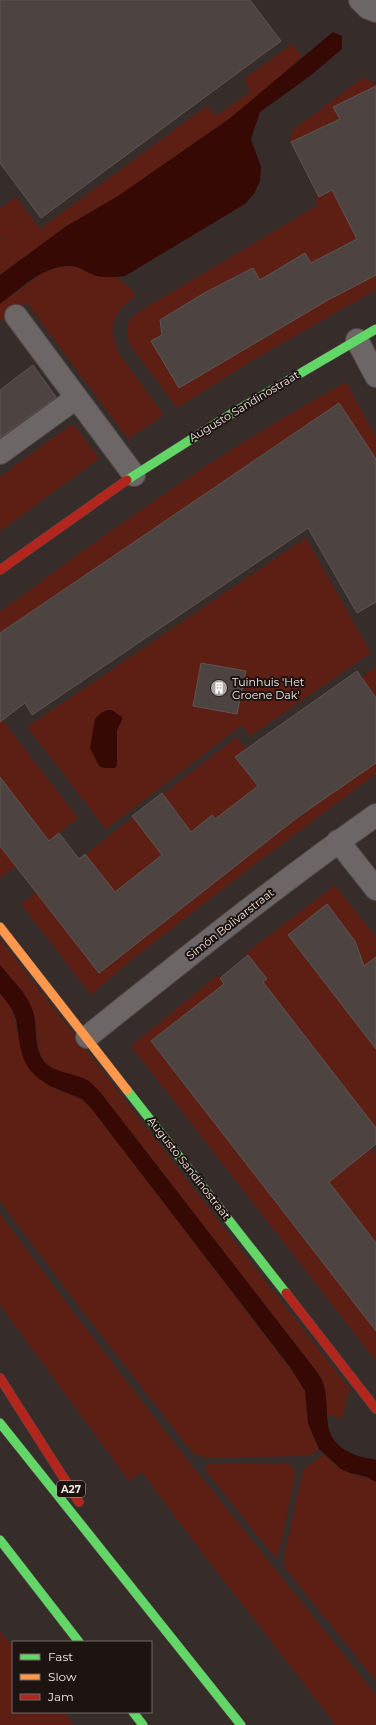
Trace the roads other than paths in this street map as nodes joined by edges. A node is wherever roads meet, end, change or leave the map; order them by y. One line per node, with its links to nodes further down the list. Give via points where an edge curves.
1 (360, 0): 2 (street, via 368,8)
2 (376, 11)
3 (16, 316): 7 (street)
4 (376, 330): 5 (main road, Augusto Sandinostraat)
5 (357, 340): 6 (street); 9 (main road, Augusto Sandinostraat, via 190,438)
6 (376, 376)
7 (76, 398): 8 (street); 9 (street)
8 (0, 453)
9 (134, 475): 10 (main road, Augusto Sandinostraat)
10 (0, 570)
11 (376, 815): 12 (street, Simón Bolivarstraat)
12 (338, 841): 13 (street); 15 (street, Simón Bolivarstraat, via 211,938)
13 (376, 889)
14 (0, 927): 15 (main road, Augusto Sandinostraat)
15 (87, 1038): 17 (main road, Augusto Sandinostraat)
16 (0, 1378): 19 (main road, A27)
17 (376, 1409)
18 (0, 1423): 22 (main road, A27)
19 (86, 1513)
20 (94, 1526): 22 (main road, A27)
21 (0, 1540): 23 (main road)
22 (142, 1600): 26 (main road, A27)
23 (78, 1641)
24 (134, 1713): 25 (main road)
25 (143, 1725)
26 (241, 1725)

